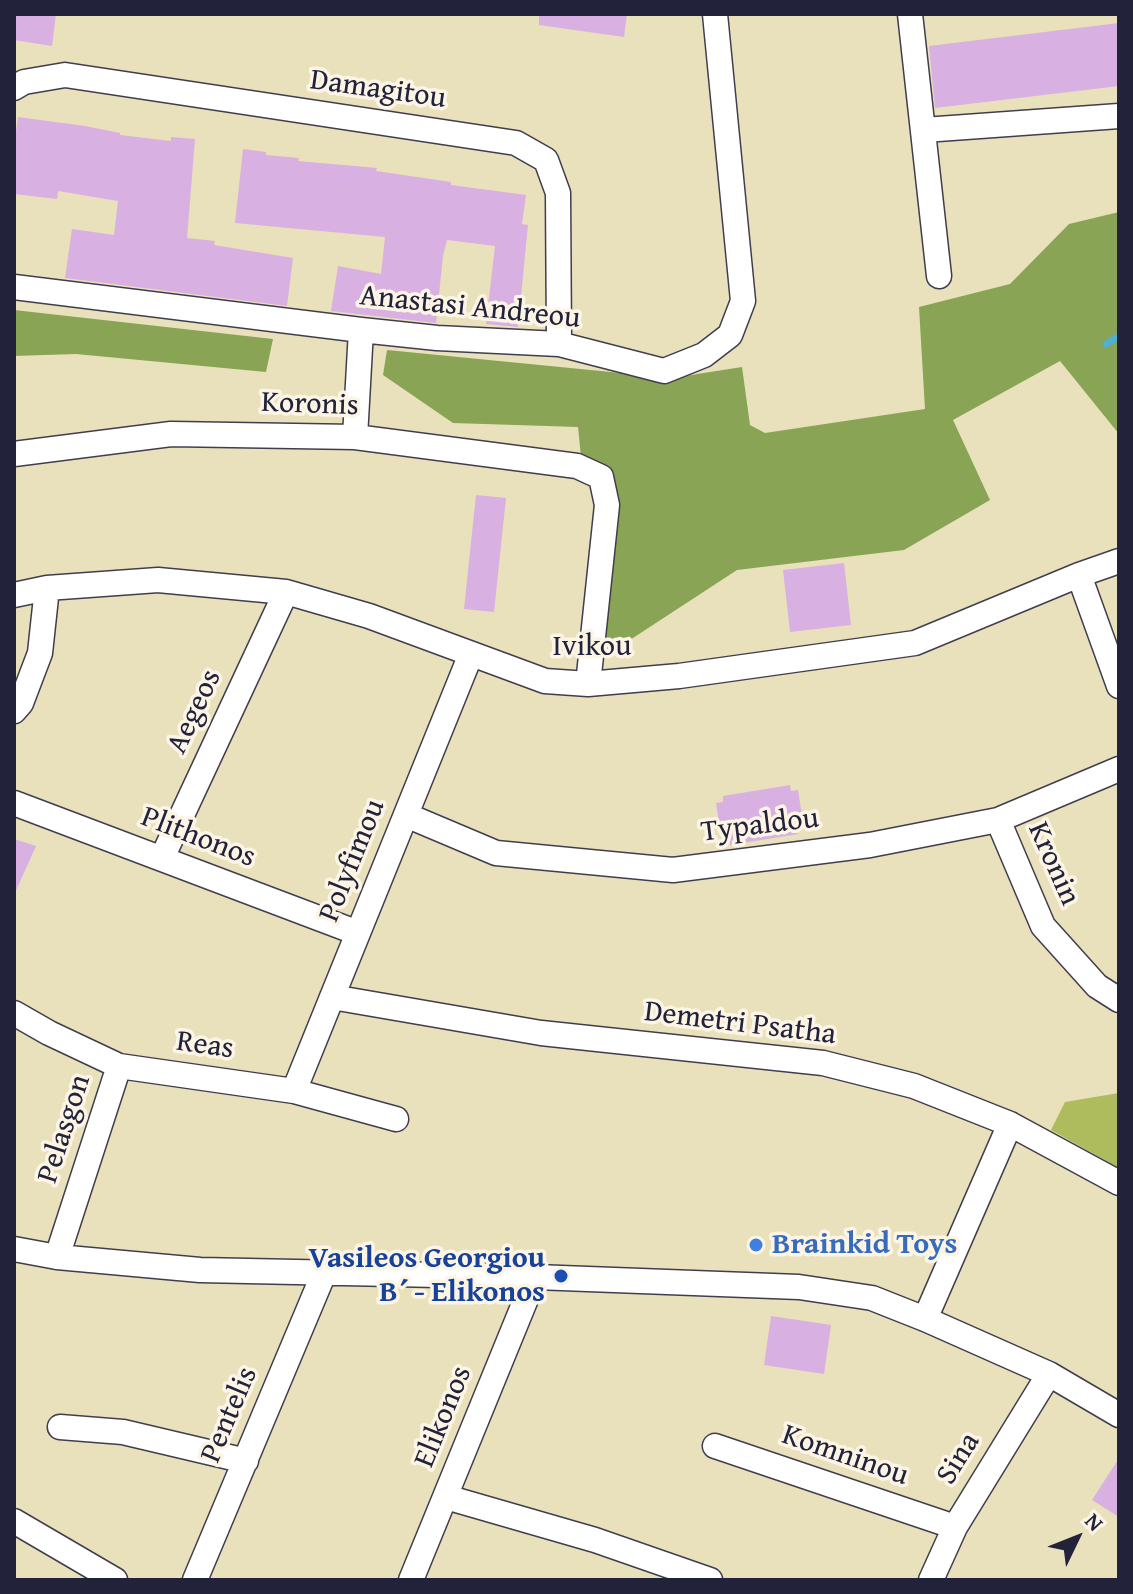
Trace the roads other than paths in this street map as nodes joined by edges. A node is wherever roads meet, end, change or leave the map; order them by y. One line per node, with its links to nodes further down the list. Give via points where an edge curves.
1 (715, 14): 9 (street, Anastasi Andreou, via 743,301 730,335 704,355 664,371)
2 (910, 14): 5 (street)
3 (14, 88): 9 (street, Damagitou, via 65,75 516,143 546,160 558,193)
4 (1119, 116): 5 (street)
5 (924, 130): 6 (street)
6 (939, 276)
7 (14, 287): 8 (street, Anastasi Andreou)
8 (361, 330): 9 (street, Anastasi Andreou); 10 (street)
9 (559, 344)
10 (355, 437): 11 (street, Koronis, via 171,434); 18 (street, Koronis, via 577,466 601,477 607,505)
11 (14, 454)
12 (1119, 561): 13 (street, Ivikou)
13 (1079, 575): 18 (street, Ivikou, via 915,643); 19 (street)
14 (47, 588): 15 (street, Ivikou, via 158,580); 16 (street, Ivikou); 20 (street, via 40,653)
15 (286, 592): 17 (street, Ivikou); 25 (street, Aegeos)
16 (14, 595)
17 (471, 654): 18 (street, Ivikou, via 545,681); 23 (street, Polyfimou)
18 (588, 684)
19 (1119, 686)
20 (14, 711)
21 (1119, 769): 24 (street, Typaldou)
22 (14, 803): 25 (street, Plithonos)
23 (406, 815): 24 (street, Typaldou, via 496,853 673,870 870,845); 26 (street, Polyfimou)
24 (998, 820): 28 (street, Kronin, via 1043,926 1097,986)
25 (162, 858): 26 (street, Plithonos)
26 (358, 933): 27 (street, Polyfimou)
27 (332, 997): 31 (street, Polyfimou); 33 (street, Demetri Psatha, via 541,1033 823,1063 914,1086)
28 (1119, 1000)
29 (14, 1013): 30 (street, Reas)
30 (119, 1066): 31 (street, Reas); 36 (street, Pelasgon)
31 (294, 1091): 32 (street, Reas)
32 (396, 1119)
33 (1010, 1124): 34 (street, Demetri Psatha); 39 (street)
34 (1119, 1183)
35 (14, 1249): 36 (street)
36 (57, 1257): 37 (street, via 200,1270)
37 (324, 1273): 38 (street); 44 (street, Pentelis)
38 (535, 1277): 39 (street, via 799,1287 872,1298); 45 (street, Elikonos)
39 (925, 1319): 40 (street)
40 (1049, 1374): 41 (street); 47 (street, Sina)
41 (1119, 1415)
42 (60, 1427): 44 (street, via 123,1432)
43 (715, 1446): 47 (street, Komninou)
44 (246, 1461): 49 (street, Pentelis)
45 (446, 1497): 50 (street, Elikonos); 51 (street)
46 (14, 1521): 48 (street)
47 (955, 1527): 52 (street, Sina)
48 (115, 1580)
49 (195, 1580)
50 (411, 1580)
51 (710, 1580)
52 (931, 1580)

